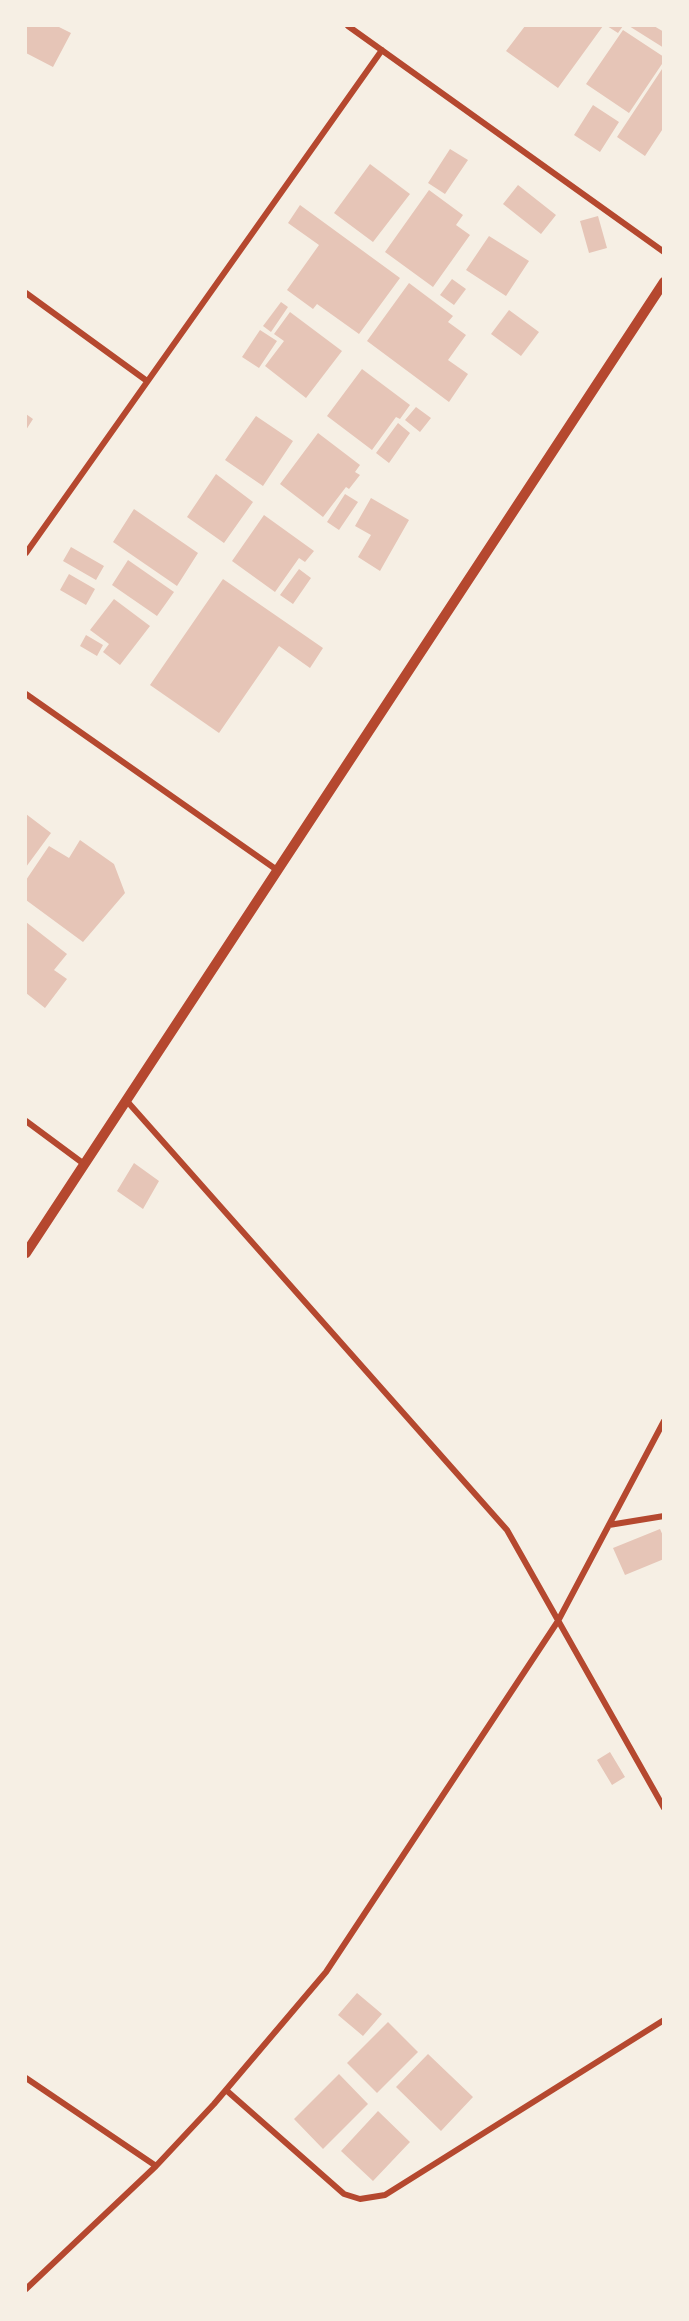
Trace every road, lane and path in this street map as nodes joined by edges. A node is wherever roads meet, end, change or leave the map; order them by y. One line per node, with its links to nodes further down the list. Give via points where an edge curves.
1 (348, 26): 2 (street)
2 (382, 50): 3 (street); 6 (street)
3 (663, 252)
4 (663, 282): 9 (street)
5 (26, 293): 6 (street)
6 (147, 381): 7 (street)
7 (26, 553)
8 (26, 694): 9 (street)
9 (277, 870): 10 (street)
10 (126, 1099): 12 (street); 17 (street, via 507,1530)
11 (26, 1121): 12 (street)
12 (84, 1164): 13 (street)
13 (26, 1252)
14 (663, 1421): 16 (street)
15 (663, 1515): 16 (street)
16 (609, 1525): 17 (street)
17 (558, 1621): 18 (street); 21 (street, via 326,1972)
18 (663, 1808)
19 (663, 2020): 21 (street, via 385,2195 360,2199 344,2194)
20 (26, 2078): 22 (street)
21 (225, 2090): 22 (street)
22 (156, 2166): 23 (street)
23 (26, 2289)

